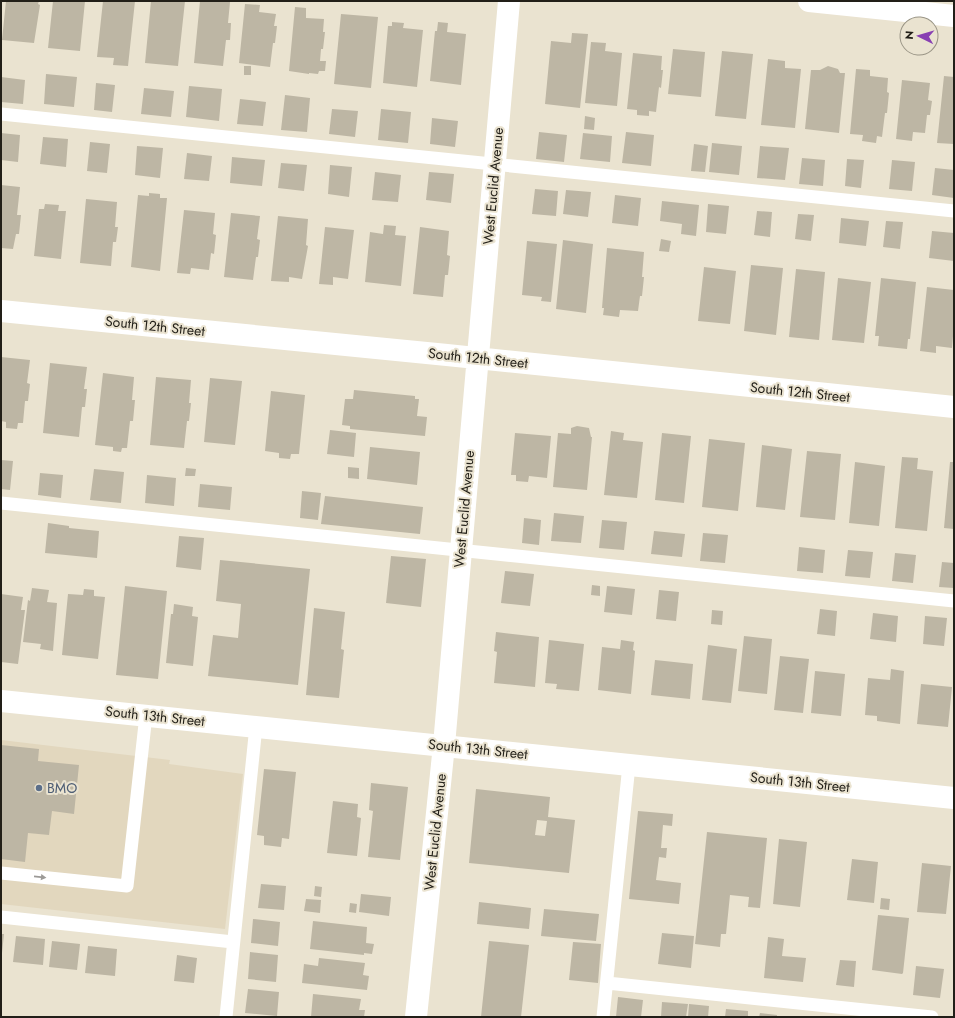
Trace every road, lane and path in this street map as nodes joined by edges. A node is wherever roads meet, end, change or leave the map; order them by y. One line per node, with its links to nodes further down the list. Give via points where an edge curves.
1 (509, 1): 5 (street, West Euclid Avenue)
2 (808, 1): 3 (street)
3 (954, 16)
4 (1, 114): 5 (lane)
5 (494, 165): 6 (lane); 8 (street, West Euclid Avenue)
6 (954, 211)
7 (1, 311): 8 (street, South 12th Street)
8 (478, 358): 9 (street, South 12th Street); 11 (street, West Euclid Avenue)
9 (954, 407)
10 (1, 504): 11 (lane)
11 (461, 550): 12 (lane); 16 (street, West Euclid Avenue)
12 (954, 601)
13 (1, 701): 14 (street, South 13th Street)
14 (146, 715): 15 (street, South 13th Street); 19 (lane, one-way to 14, via 127,886)
15 (256, 726): 16 (street, South 13th Street); 21 (lane)
16 (444, 745): 17 (street, South 13th Street); 24 (street, West Euclid Avenue)
17 (629, 765): 18 (street, South 13th Street); 22 (lane)
18 (954, 798)
19 (1, 873)
20 (1, 917): 21 (lane)
21 (233, 942): 23 (lane)
22 (607, 983): 25 (lane); 26 (lane)
23 (226, 1017)
24 (416, 1017)
25 (603, 1017)
26 (932, 1017)

